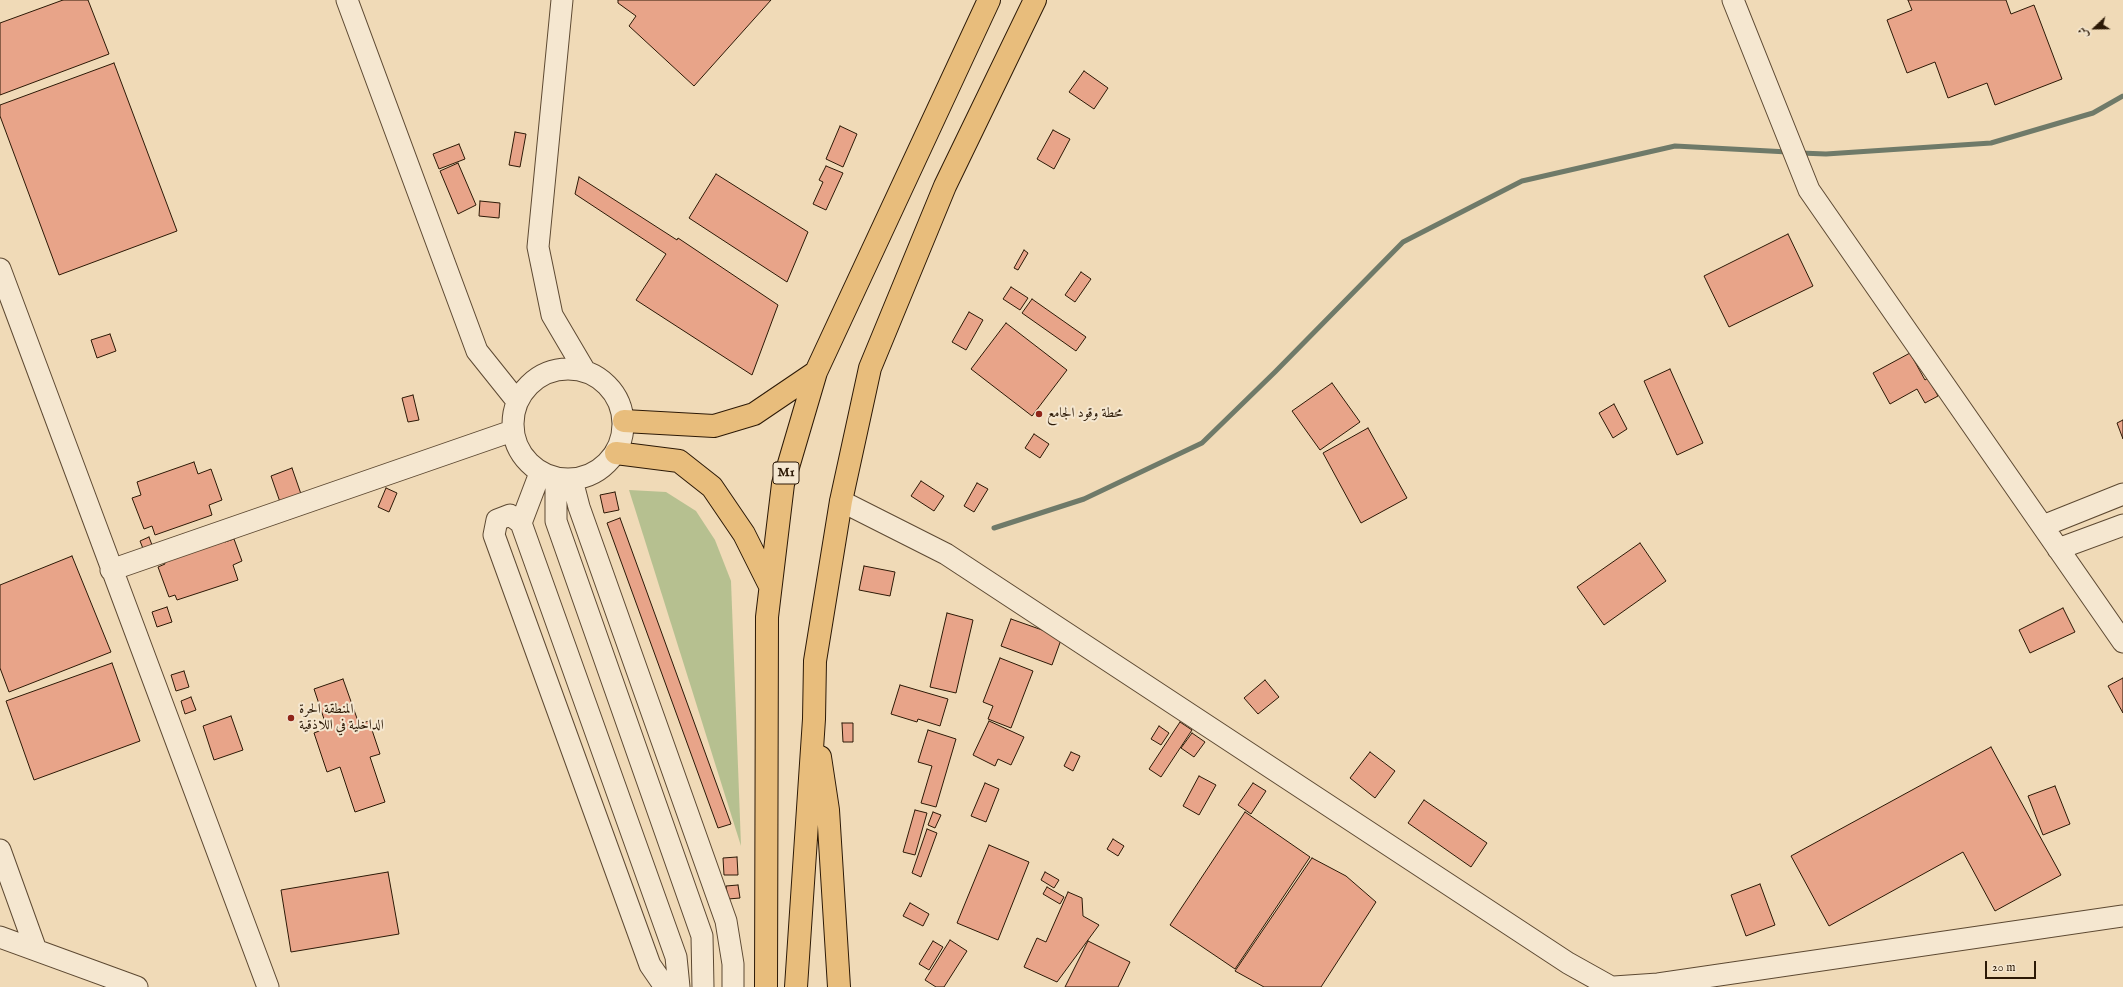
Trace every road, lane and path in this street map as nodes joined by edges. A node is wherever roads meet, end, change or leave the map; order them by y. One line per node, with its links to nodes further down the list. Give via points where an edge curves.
1 (348, 0): 9 (street, via 477,351)
2 (562, 0): 7 (street, via 538,247 552,315)
3 (989, 0): 8 (highway, M1)
4 (1035, 0): 15 (highway, via 945,186 870,368)
5 (1733, 0): 18 (street, via 1810,190)
6 (0, 269): 20 (street)
7 (585, 371): 9 (street, via 569,368 553,370 538,377 526,388); 10 (street, via 600,379 612,390 620,405)
8 (816, 372): 10 (highway, via 754,414 714,426); 21 (highway, M1, via 783,484)
9 (517, 402): 11 (street)
10 (624, 421): 12 (street, via 622,438)
11 (512, 431): 13 (street, via 517,448 527,462); 20 (street)
12 (616, 453): 13 (street, via 605,466 590,476); 21 (highway, via 679,461 712,487 744,534)
13 (556, 477): 16 (street); 32 (street, via 556,521 702,936); 33 (street, via 579,507 726,921 733,964)
14 (2123, 494): 18 (street)
15 (841, 501): 23 (highway, via 815,661); 37 (street, via 946,554 1568,963)
16 (521, 523): 30 (street, via 510,515 497,520 494,536 650,965); 31 (street, via 676,957)
17 (2123, 525): 19 (street)
18 (2042, 526): 19 (street)
19 (2058, 549): 22 (street)
20 (111, 570): 29 (street)
21 (770, 586): 34 (highway, M1, via 767,617)
22 (2123, 642)
23 (814, 719): 35 (highway); 36 (highway, via 828,810)
24 (0, 850): 27 (street)
25 (2123, 916): 38 (street, via 1658,984)
26 (0, 937): 27 (street)
27 (36, 950): 28 (street)
28 (137, 987)
29 (268, 987)
30 (668, 987)
31 (679, 987)
32 (703, 987)
33 (733, 987)
34 (766, 987)
35 (796, 987)
36 (839, 987)
37 (1611, 987)
38 (1614, 987)

